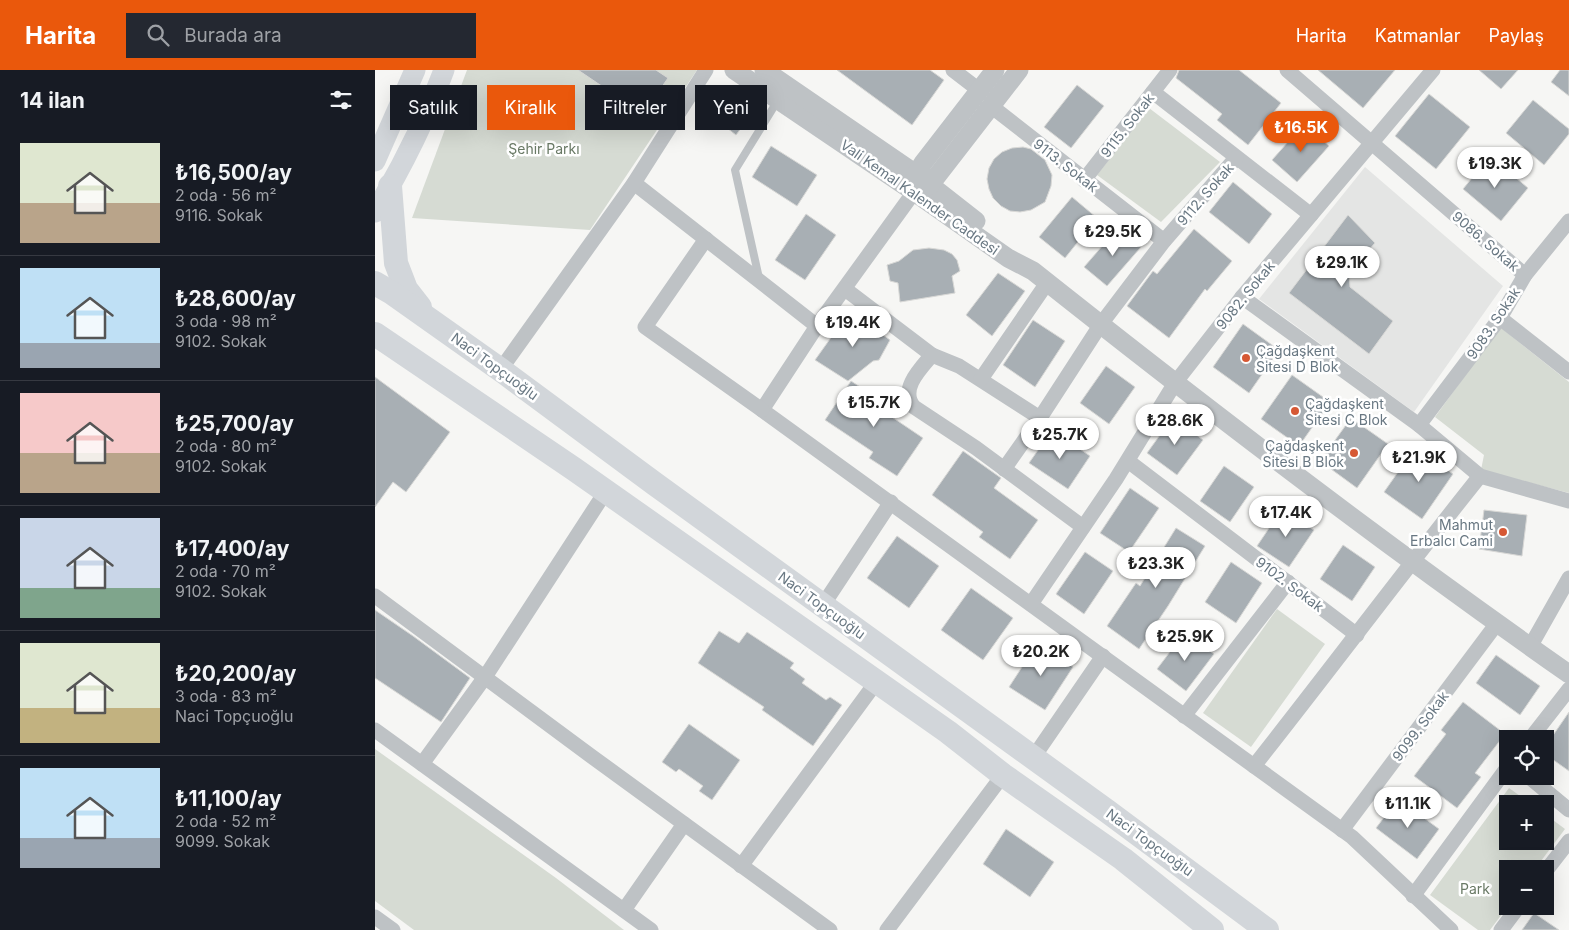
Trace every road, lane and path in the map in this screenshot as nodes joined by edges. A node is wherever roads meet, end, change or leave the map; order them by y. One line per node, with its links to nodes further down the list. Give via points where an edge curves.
1 (415, 70): 19 (main road)
2 (444, 70): 23 (main road)
3 (706, 70): 21 (street)
4 (734, 70): 15 (street, Vali Kemal Kalender Caddesi)
5 (764, 70): 22 (street, Vali Kemal Kalender Caddesi)
6 (953, 70): 13 (street)
7 (995, 70): 13 (street)
8 (1019, 70): 16 (street)
9 (1170, 70): 14 (street, 9115. Sokak)
10 (1287, 70): 12 (street, 9086. Sokak)
11 (1433, 70): 17 (street, 9082. Sokak)
12 (1304, 75): 17 (street, 9086. Sokak)
13 (979, 90): 22 (street)
14 (1153, 92): 18 (street); 20 (street, 9115. Sokak)
15 (778, 100): 22 (street, Vali Kemal Kalender Caddesi); 31 (lane, via 735,170)
16 (991, 106): 20 (street, 9113. Sokak); 22 (street)
17 (1371, 143): 25 (street, 9082. Sokak); 29 (street, 9086. Sokak)
18 (1236, 158): 25 (street); 28 (street, 9112. Sokak)
19 (375, 161)
20 (1084, 180): 28 (street, 9113. Sokak)
21 (635, 183): 27 (street); 41 (street)
22 (920, 184): 30 (street, Vali Kemal Kalender Caddesi, via 1008,258); 33 (street)
23 (390, 186): 24 (main road); 35 (main road, via 396,263 406,289)
24 (375, 212)
25 (1311, 214): 34 (street, 9082. Sokak)
26 (1569, 221): 29 (street, 9083. Sokak)
27 (705, 239): 31 (street); 45 (street, via 645,327)
28 (1164, 241): 37 (street, 9112. Sokak)
29 (1525, 275): 36 (street, 9083. Sokak)
30 (1040, 277): 37 (street, Vali Kemal Kalender Caddesi); 43 (street)
31 (760, 281): 38 (street)
32 (375, 283): 35 (main road, Naci Topçuoğlu)
33 (845, 289): 38 (street); 40 (street)
34 (1242, 297): 44 (street, 9082. Sokak); 47 (street)
35 (428, 318): 41 (main road, Naci Topçuoğlu)
36 (1499, 318): 42 (street); 47 (street, 9083. Sokak)
37 (1101, 324): 44 (street, Vali Kemal Kalender Caddesi); 46 (street, 9112. Sokak)
38 (817, 326): 45 (street)
39 (375, 334): 51 (main road)
40 (932, 355): 43 (street); 49 (street, via 909,388 910,402)
41 (501, 370): 60 (main road, Naci Topçuoğlu)
42 (1569, 372)
43 (981, 379): 46 (street)
44 (1175, 383): 48 (street, 9082. Sokak); 55 (street, Vali Kemal Kalender Caddesi)
45 (762, 410): 53 (street)
46 (1040, 418): 49 (street, 9112. Sokak)
47 (1419, 426): 50 (street)
48 (1128, 460): 54 (street, 9082. Sokak); 57 (street, 9102. Sokak)
49 (1004, 469): 54 (street)
50 (1480, 476): 52 (street); 55 (street)
51 (606, 491): 66 (street); 67 (main road)
52 (1569, 501)
53 (891, 502): 59 (street); 60 (street)
54 (1083, 527): 59 (street, 9082. Sokak)
55 (1412, 561): 61 (street, Vali Kemal Kalender Caddesi); 62 (street)
56 (1569, 578): 63 (street)
57 (1288, 582): 62 (street, 9102. Sokak); 69 (street)
58 (375, 596): 66 (street)
59 (1031, 604): 64 (street)
60 (823, 605): 72 (main road, Naci Topçuoğlu)
61 (1498, 622): 63 (street, Vali Kemal Kalender Caddesi); 80 (street, 9099. Sokak)
62 (1357, 635): 74 (street)
63 (1530, 647): 65 (street, Vali Kemal Kalender Caddesi)
64 (1103, 656): 69 (street); 72 (street)
65 (1569, 674)
66 (485, 676): 73 (street); 79 (street)
67 (877, 681): 75 (main road); 83 (street)
68 (1569, 689): 71 (street)
69 (1183, 716): 74 (street)
70 (375, 730): 73 (street)
71 (1537, 730)
72 (1033, 758): 93 (main road, Naci Topçuoğlu)
73 (422, 764): 85 (street)
74 (1254, 766): 80 (street)
75 (1003, 775): 91 (street); 92 (main road, via 1123,859)
76 (1499, 779): 84 (street)
77 (1539, 785): 78 (street)
78 (1569, 810)
79 (684, 824): 83 (street); 85 (street)
80 (1341, 830): 84 (street)
81 (1569, 841): 82 (street)
82 (1554, 860)
83 (741, 866): 90 (street)
84 (1413, 896): 94 (street)
85 (623, 910): 89 (street)
86 (1512, 915): 95 (street)
87 (375, 917): 88 (street)
88 (393, 930)
89 (651, 930)
90 (830, 930)
91 (887, 930)
92 (1212, 930)
93 (1267, 930)
94 (1451, 930)
95 (1501, 930)

